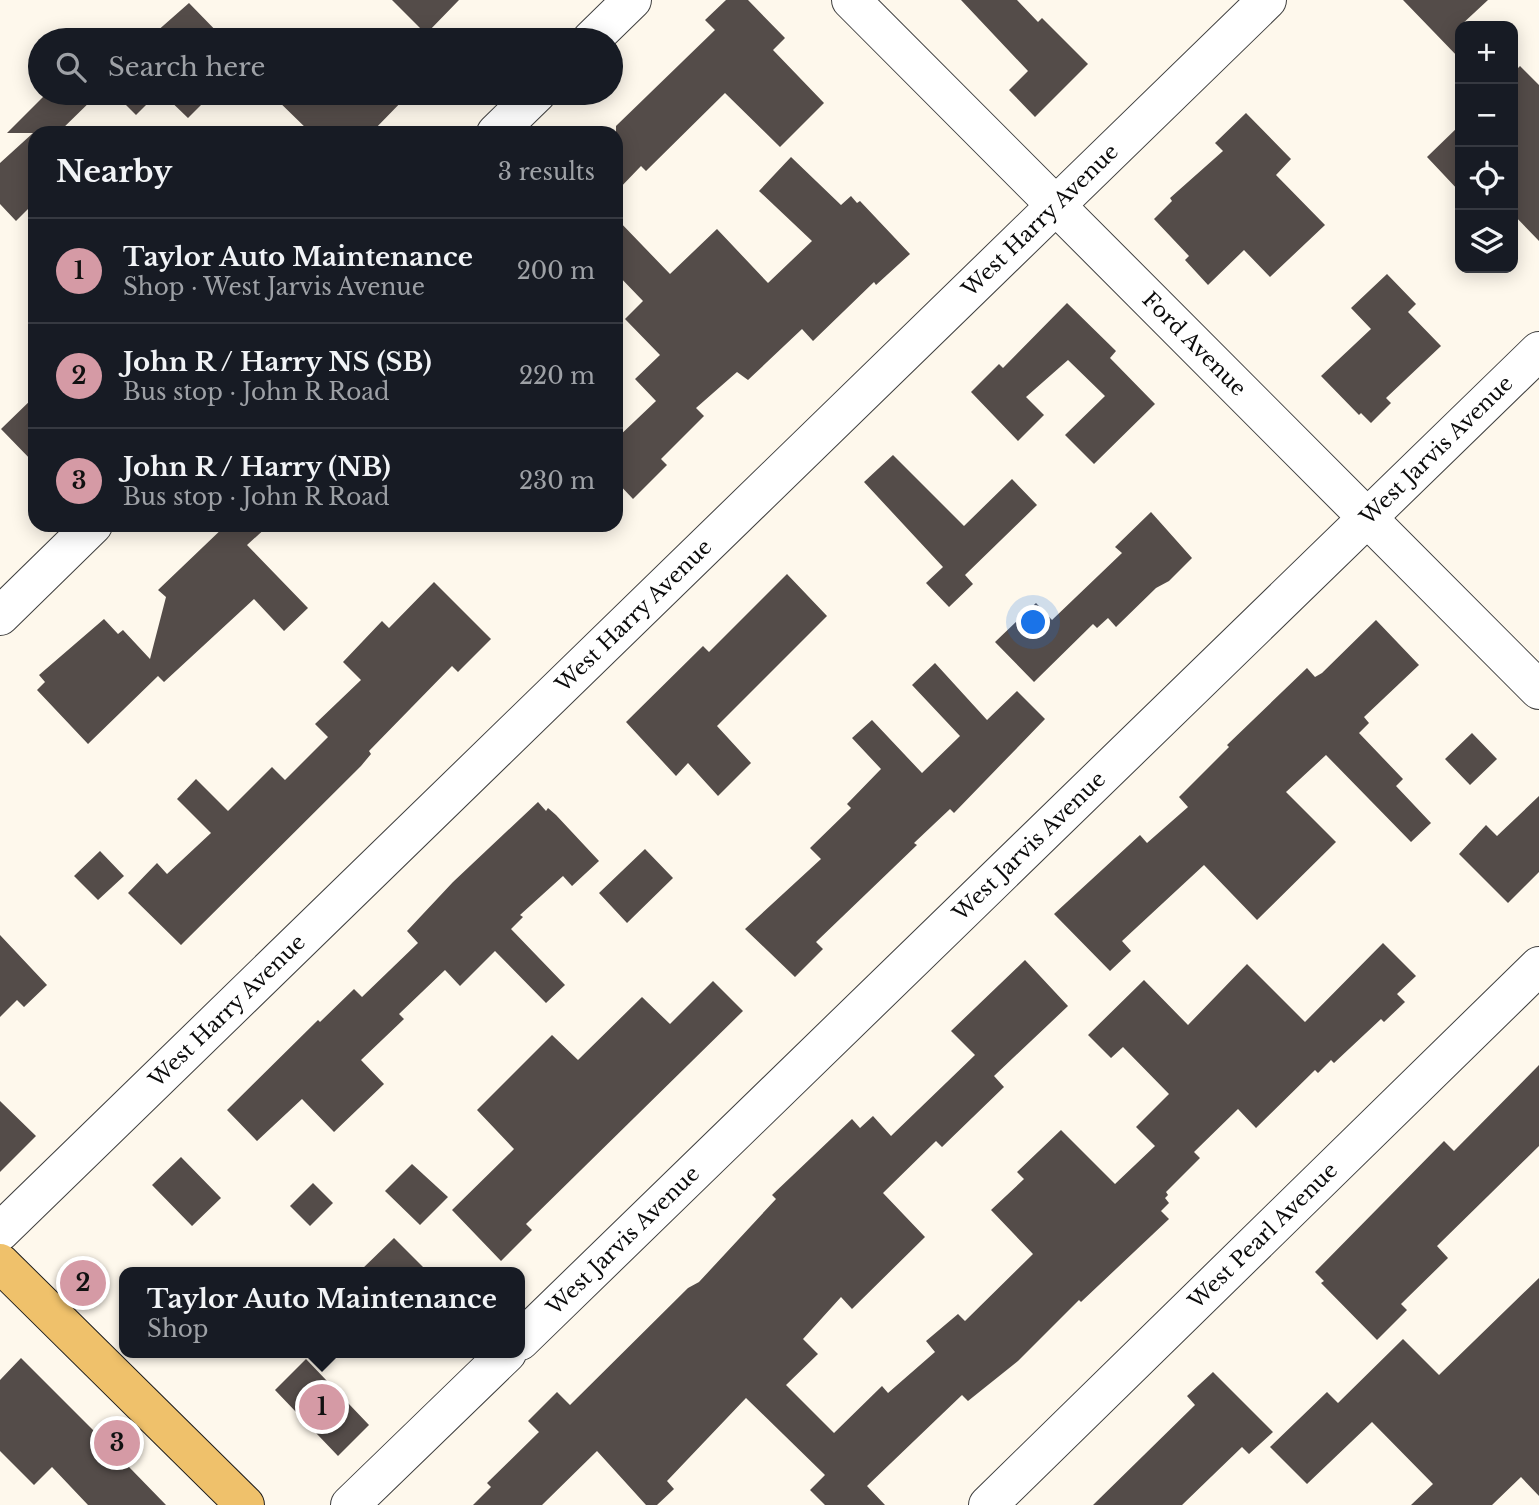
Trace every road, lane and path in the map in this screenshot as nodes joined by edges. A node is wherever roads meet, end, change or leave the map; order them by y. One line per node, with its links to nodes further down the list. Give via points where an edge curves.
1 (632, 0): 4 (street)
2 (851, 0): 7 (street, Ford Avenue)
3 (1267, 0): 7 (street, West Harry Avenue)
4 (603, 28)
5 (525, 105): 6 (street)
6 (503, 126)
7 (1056, 205): 9 (street, Ford Avenue); 14 (street, West Harry Avenue)
8 (1539, 351): 9 (street, West Jarvis Avenue)
9 (1368, 519): 12 (street, Ford Avenue); 16 (street, West Jarvis Avenue)
10 (86, 532): 11 (street)
11 (0, 616)
12 (1539, 690)
13 (1539, 966): 20 (street, West Pearl Avenue)
14 (0, 1232)
15 (0, 1263): 18 (main road)
16 (525, 1336)
17 (502, 1358): 19 (street)
18 (245, 1505)
19 (351, 1505)
20 (988, 1505)

